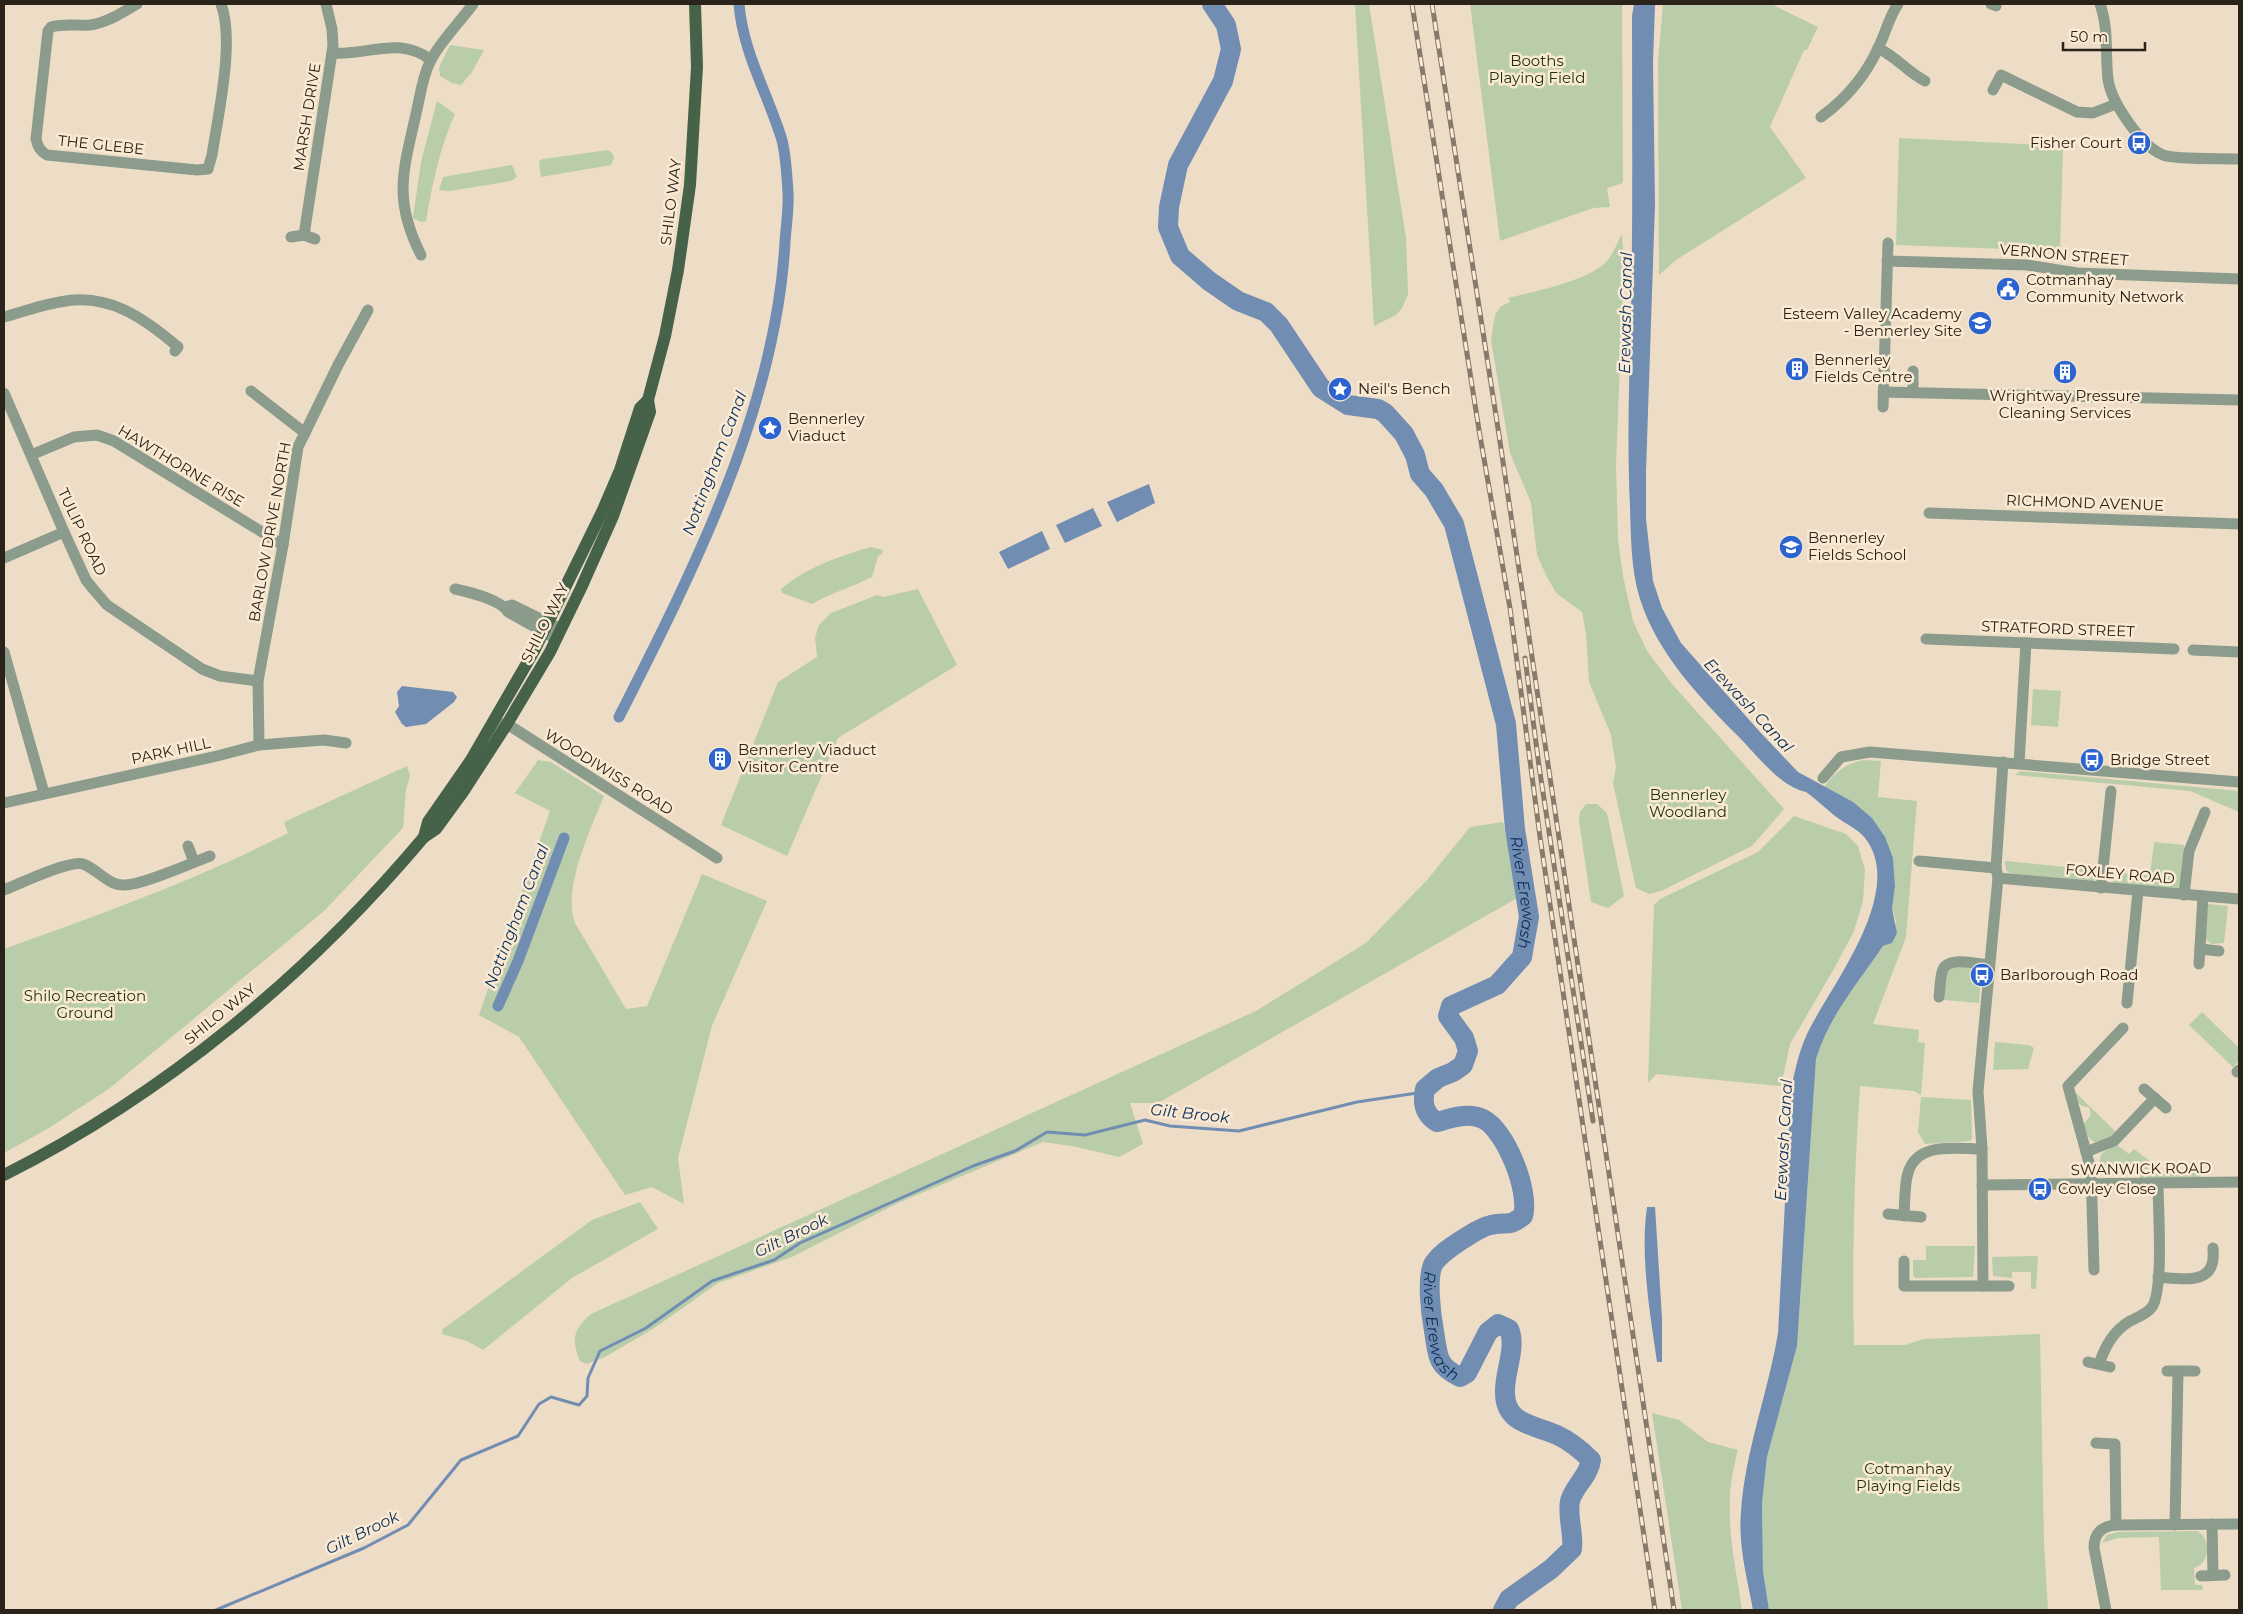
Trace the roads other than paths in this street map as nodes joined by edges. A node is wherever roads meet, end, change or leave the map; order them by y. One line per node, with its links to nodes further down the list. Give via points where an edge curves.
1 (137, 4): 2 (street, THE GLEBE, via 104,21 91,25 57,25 48,32 36,139 47,155 208,169 226,50 226,22)
2 (221, 4)
3 (326, 4): 9 (street, MARSH DRIVE, via 332,29)
4 (473, 4): 10 (street)
5 (695, 4): 29 (main road, SHILO WAY, via 697,67 690,184 678,270)
6 (1898, 4): 8 (street)
7 (2100, 4): 13 (street, via 2106,29 2108,79)
8 (1878, 48): 11 (street, via 1897,58 1908,70); 14 (street, via 1856,86)
9 (332, 53): 10 (street, via 403,46); 16 (street, MARSH DRIVE, via 310,237)
10 (431, 60): 18 (street, via 411,137 402,191 406,222)
11 (1926, 81)
12 (1993, 90): 13 (street, via 2001,75 2077,112 2092,113)
13 (2116, 104): 15 (street, via 2139,134 2162,154)
14 (1821, 117)
15 (2239, 159)
16 (291, 236)
17 (1888, 243): 19 (street)
18 (421, 255)
19 (1887, 261): 20 (street, VERNON STREET, via 2027,265 2078,273); 26 (street)
20 (2239, 279)
21 (368, 310): 32 (street, BARLOW DRIVE NORTH)
22 (4, 317): 23 (street, via 74,300 104,304 148,322 178,347)
23 (175, 351)
24 (1913, 371): 27 (street)
25 (250, 391): 32 (street)
26 (1883, 392): 27 (street); 31 (street)
27 (1913, 392): 30 (street)
28 (4, 393): 33 (street, TULIP ROAD)
29 (648, 400): 40 (main road, SHILO WAY, via 640,408 620,470); 41 (main road, SHILO WAY, via 650,412 626,482)
30 (2239, 400)
31 (1883, 407)
32 (305, 433): 37 (street, BARLOW DRIVE NORTH, via 298,447)
33 (31, 455): 36 (street, TULIP ROAD); 37 (street, HAWTHORNE RISE, via 74,437 97,435 114,442)
34 (1929, 513): 35 (street, RICHMOND AVENUE)
35 (2239, 524)
36 (64, 532): 38 (street); 48 (street, TULIP ROAD, via 86,580 108,605 202,669 220,676)
37 (283, 545): 48 (street, BARLOW DRIVE NORTH)
38 (4, 558)
39 (455, 589): 40 (street, via 505,607 508,612)
40 (546, 628): 41 (street); 51 (main road, SHILO WAY)
41 (559, 634): 50 (main road, SHILO WAY)
42 (1926, 639): 43 (street, STRATFORD STREET, via 1942,634)
43 (2026, 643): 44 (street, STRATFORD STREET); 55 (street)
44 (2174, 649)
45 (2193, 650): 47 (street)
46 (4, 652): 49 (street)
47 (2239, 652)
48 (258, 680): 53 (street, BARLOW DRIVE NORTH)
49 (9, 692): 59 (street)
50 (507, 724): 51 (street, via 500,724); 62 (main road, SHILO WAY, via 436,829); 65 (street, WOODIWISS ROAD)
51 (486, 735): 62 (main road, SHILO WAY, via 428,822)
52 (346, 743): 53 (street, PARK HILL, via 324,740)
53 (259, 745): 59 (street, PARK HILL)
54 (2003, 762): 55 (street); 56 (street, via 1857,753 1841,757); 68 (street)
55 (2019, 763): 57 (street)
56 (1823, 778)
57 (2239, 782)
58 (2111, 792): 69 (street)
59 (44, 793): 60 (street, PARK HILL)
60 (4, 803)
61 (2205, 812): 72 (street, via 2189,851)
62 (424, 838): 87 (main road, SHILO WAY, via 333,936 202,1050 92,1127)
63 (188, 846): 67 (street)
64 (210, 856): 67 (street)
65 (717, 858)
66 (1919, 861): 68 (street, FOXLEY ROAD)
67 (194, 862): 70 (street, via 123,886 75,863)
68 (1997, 873): 69 (street, FOXLEY ROAD); 78 (street)
69 (2101, 888): 71 (street, FOXLEY ROAD)
70 (4, 890)
71 (2138, 891): 72 (street, FOXLEY ROAD); 79 (street)
72 (2184, 895): 73 (street, FOXLEY ROAD)
73 (2203, 896): 74 (street, FOXLEY ROAD); 75 (street)
74 (2239, 899)
75 (2200, 949): 76 (street); 77 (street)
76 (2219, 951)
77 (2198, 964)
78 (1989, 965): 80 (street, via 1955,961 1946,965 1942,972); 85 (street, via 1978,1092)
79 (2124, 995)
80 (1940, 996)
81 (2123, 1028): 86 (street, via 2068,1086 2080,1114)
82 (2144, 1089): 83 (street)
83 (2154, 1098): 84 (street); 86 (street, via 2114,1141)
84 (2166, 1108)
85 (1982, 1149): 91 (street); 93 (street, via 1934,1149 1920,1155 1907,1175)
86 (2086, 1152): 89 (street)
87 (4, 1174)
88 (2239, 1182): 90 (street, SWANWICK ROAD)
89 (2093, 1184): 90 (street, SWANWICK ROAD); 91 (street, SWANWICK ROAD); 97 (street)
90 (2158, 1184): 98 (street)
91 (1982, 1185): 99 (street)
92 (1888, 1214): 93 (street)
93 (1904, 1216): 94 (street)
94 (1922, 1217)
95 (2213, 1248): 98 (street, via 2212,1264 2204,1275 2192,1279)
96 (1904, 1261): 99 (street, via 1904,1286)
97 (2094, 1269)
98 (2158, 1278): 101 (street, via 2152,1308 2121,1327 2108,1342)
99 (1983, 1286): 100 (street)
100 (2009, 1286)
101 (2099, 1364)
102 (2195, 1371): 104 (street, via 2173,1371)
103 (2096, 1442): 107 (street, via 2115,1444)
104 (2175, 1524): 105 (street); 107 (street)
105 (2212, 1524): 106 (street); 108 (street)
106 (2239, 1524)
107 (2116, 1525): 109 (street, via 2104,1528 2095,1538)
108 (2213, 1575)
109 (2106, 1610)

